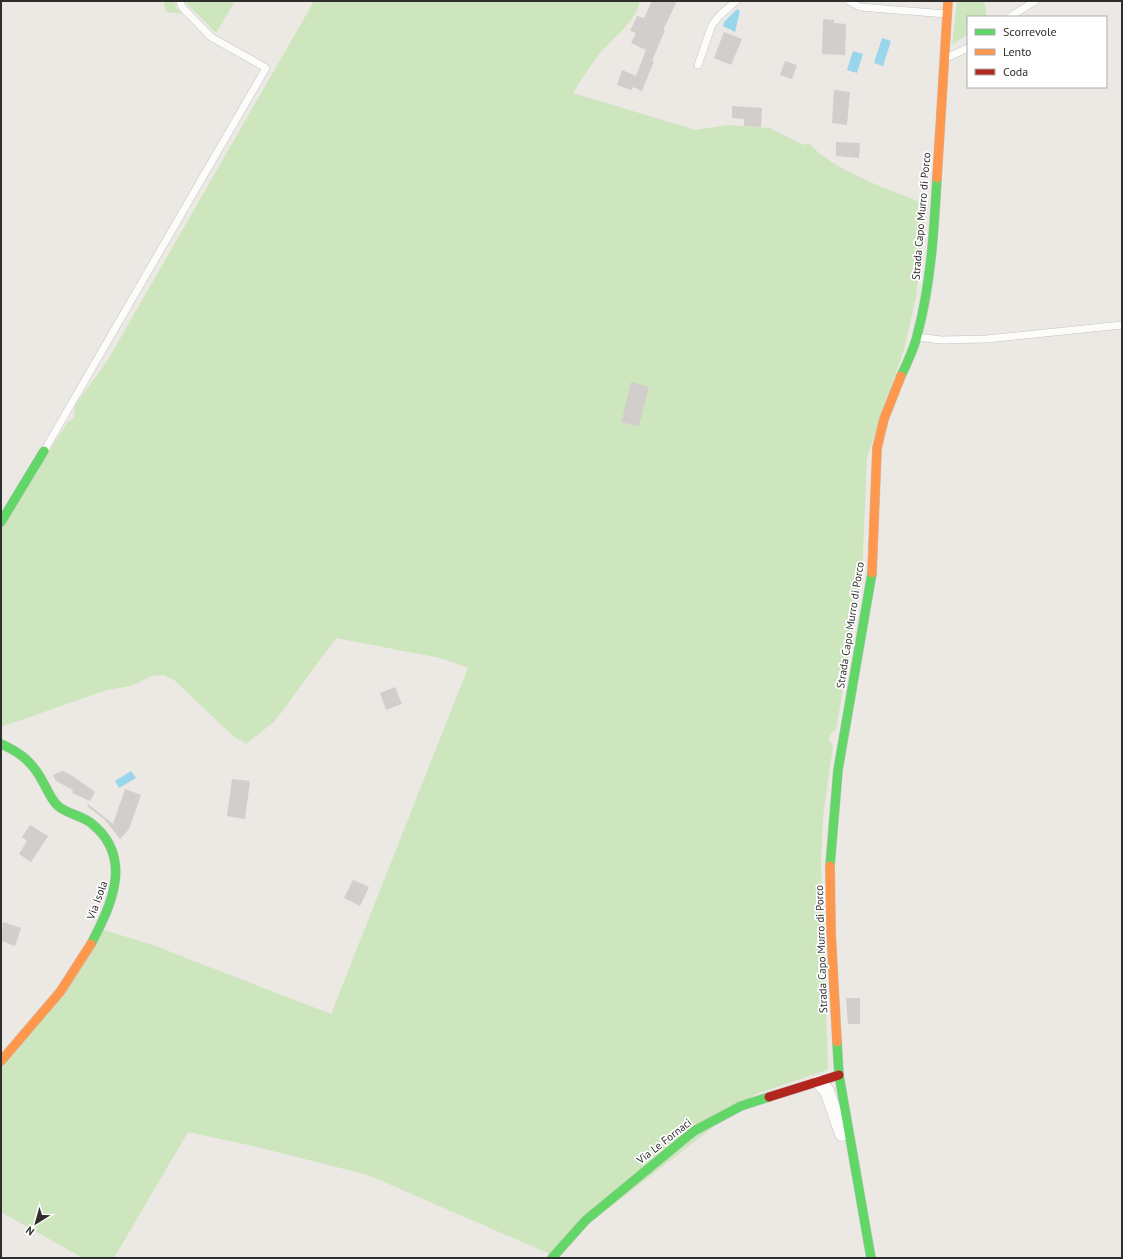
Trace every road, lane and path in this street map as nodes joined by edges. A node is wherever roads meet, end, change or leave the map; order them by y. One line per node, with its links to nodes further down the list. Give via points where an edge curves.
1 (180, 1): 13 (lane, via 182,7 211,37 266,68)
2 (736, 1): 10 (lane, via 712,25)
3 (849, 1): 6 (lane, via 860,7)
4 (948, 1): 6 (street, Strada Capo Murro di Porco)
5 (1035, 1): 7 (lane)
6 (946, 14): 9 (street, Strada Capo Murro di Porco)
7 (1012, 16)
8 (967, 48): 9 (lane)
9 (944, 59): 12 (street, Strada Capo Murro di Porco, via 934,229 927,290)
10 (698, 65)
11 (1122, 325): 12 (lane, via 986,339 941,340)
12 (917, 337): 17 (street, Strada Capo Murro di Porco, via 884,419 877,448 869,595 838,770 830,863)
13 (44, 451): 14 (street)
14 (1, 522)
15 (1, 744): 16 (street, Via Isola, via 25,756 35,766 59,806 80,816 104,836 111,847 118,871 116,887 100,927 80,966 29,1031)
16 (1, 1061)
17 (839, 1075): 18 (street, Via Le Fornaci); 19 (street, Strada Capo Murro di Porco)
18 (819, 1082): 19 (street, via 828,1091); 20 (street, Via Le Fornaci, via 742,1106 694,1131 586,1220)
19 (853, 1164): 21 (street, Strada Capo Murro di Porco)
20 (552, 1258)
21 (871, 1258)

